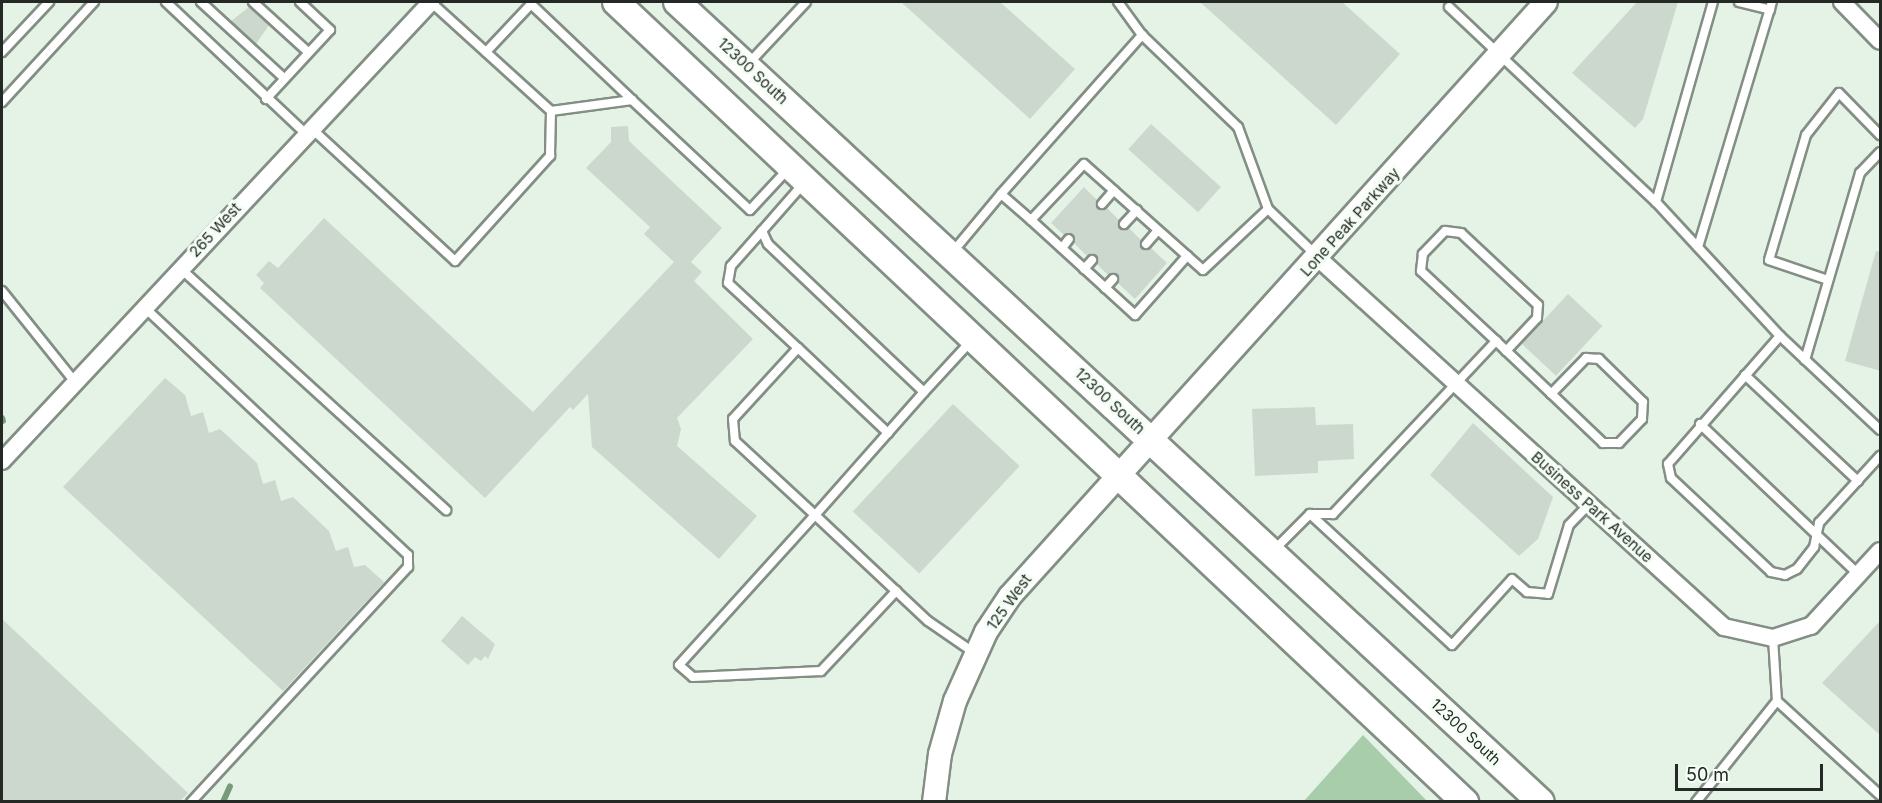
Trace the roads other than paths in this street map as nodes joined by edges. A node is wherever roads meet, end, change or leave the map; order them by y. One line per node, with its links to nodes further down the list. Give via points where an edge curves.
1 (49, 2): 20 (lane)
2 (94, 2): 28 (lane)
3 (201, 2): 25 (lane)
4 (253, 2): 21 (lane)
5 (300, 2): 21 (lane, via 330,30)
6 (431, 2): 22 (lane); 30 (street, 265 West)
7 (616, 2): 33 (main road)
8 (677, 2): 24 (main road, 12300 South)
9 (806, 2): 24 (lane)
10 (1118, 2): 18 (lane)
11 (1546, 2): 23 (main road, Lone Peak Parkway)
12 (1713, 2): 36 (lane)
13 (1739, 2): 16 (lane)
14 (1842, 2): 19 (street)
15 (166, 3): 26 (lane)
16 (1771, 6): 46 (lane)
17 (1449, 7): 23 (lane)
18 (1142, 35): 35 (lane); 38 (lane, via 1238,127)
19 (1881, 40)
20 (2, 52)
21 (308, 52): 25 (lane)
22 (486, 52): 27 (lane, via 531,4); 29 (lane)
23 (1499, 53): 36 (lane); 50 (main road, Lone Peak Parkway)
24 (746, 65): 48 (main road, 12300 South)
25 (284, 78): 26 (lane)
26 (266, 99): 30 (lane)
27 (632, 100): 29 (lane); 33 (lane, via 750,210)
28 (2, 102)
29 (551, 111): 30 (lane, via 550,156 455,261)
30 (308, 130): 52 (street, 265 West)
31 (1881, 135): 55 (lane, via 1839,93 1806,135 1769,260)
32 (1881, 152): 55 (lane, via 1860,173)
33 (799, 173): 43 (lane); 60 (main road)
34 (1114, 190): 37 (lane); 39 (lane); 40 (lane, via 1084,164)
35 (1001, 194): 40 (lane); 48 (lane)
36 (1656, 202): 46 (lane)
37 (1102, 204)
38 (1268, 209): 49 (lane, via 1203,270); 50 (lane)
39 (1137, 210): 41 (lane); 42 (lane)
40 (1031, 220): 47 (lane)
41 (1124, 224)
42 (1158, 230): 45 (lane); 49 (lane)
43 (762, 231): 62 (lane, via 731,266 728,283); 68 (lane, via 768,244)
44 (1070, 239): 47 (lane)
45 (1146, 244)
46 (1698, 247): 59 (lane)
47 (1062, 248): 53 (lane)
48 (950, 254): 73 (main road, 12300 South)
49 (1187, 256): 56 (lane, via 1135,315)
50 (1318, 258): 67 (street, Business Park Avenue); 73 (main road, Lone Peak Parkway)
51 (1092, 260): 53 (lane)
52 (180, 268): 58 (street, 265 West); 79 (lane)
53 (1084, 269): 56 (lane)
54 (1113, 279): 56 (lane)
55 (1828, 280): 64 (lane)
56 (1106, 288)
57 (2, 291): 66 (lane)
58 (144, 307): 66 (street, 265 West); 91 (lane, via 408,555 408,567)
59 (1780, 336): 64 (lane); 65 (lane)
60 (974, 338): 68 (lane); 76 (main road)
61 (1496, 341): 63 (lane); 63 (lane, via 1422,271 1423,254 1445,231 1461,233 1538,305 1537,318); 67 (lane)
62 (798, 348): 72 (lane); 80 (lane, via 733,419 735,441)
63 (1506, 351): 69 (lane)
64 (1805, 360): 71 (lane)
65 (1745, 375): 70 (lane); 77 (lane)
66 (75, 382): 75 (street, 265 West)
67 (1456, 384): 78 (street, Business Park Avenue); 81 (lane, via 1333,514)
68 (924, 392): 72 (lane)
69 (1551, 394): 69 (lane, via 1603,443 1619,442 1642,419 1643,402 1599,360 1586,358)
70 (1700, 424): 82 (lane); 82 (lane, via 1668,464 1671,478 1684,492 1778,575 1797,569 1814,547)
71 (1881, 430)
72 (888, 433): 80 (lane)
73 (1153, 441): 76 (main road, 125 West); 83 (main road, 12300 South)
74 (1881, 456): 77 (lane)
75 (2, 461)
76 (1120, 475): 88 (main road, 125 West, via 1010,596); 93 (main road)
77 (1858, 481): 82 (lane, via 1819,523)
78 (1589, 504): 81 (lane, via 1569,525 1548,594 1527,592 1512,579 1452,645); 87 (street, Business Park Avenue, via 1724,627)
79 (446, 510)
80 (815, 514): 86 (lane); 86 (lane, via 684,656 679,664 684,673 693,677 822,671)
81 (1310, 514): 83 (lane)
82 (1815, 535): 85 (lane)
83 (1272, 552): 94 (main road, 12300 South)
84 (1881, 552): 85 (street)
85 (1859, 575): 87 (street, via 1811,626)
86 (896, 591): 88 (lane, via 928,621)
87 (1773, 638): 89 (lane)
88 (976, 655): 92 (main road, 125 West, via 947,726)
89 (1777, 701): 90 (lane); 95 (lane)
90 (1881, 795)
91 (191, 801)
92 (934, 801)
93 (1465, 801)
94 (1541, 801)
95 (1696, 801)

